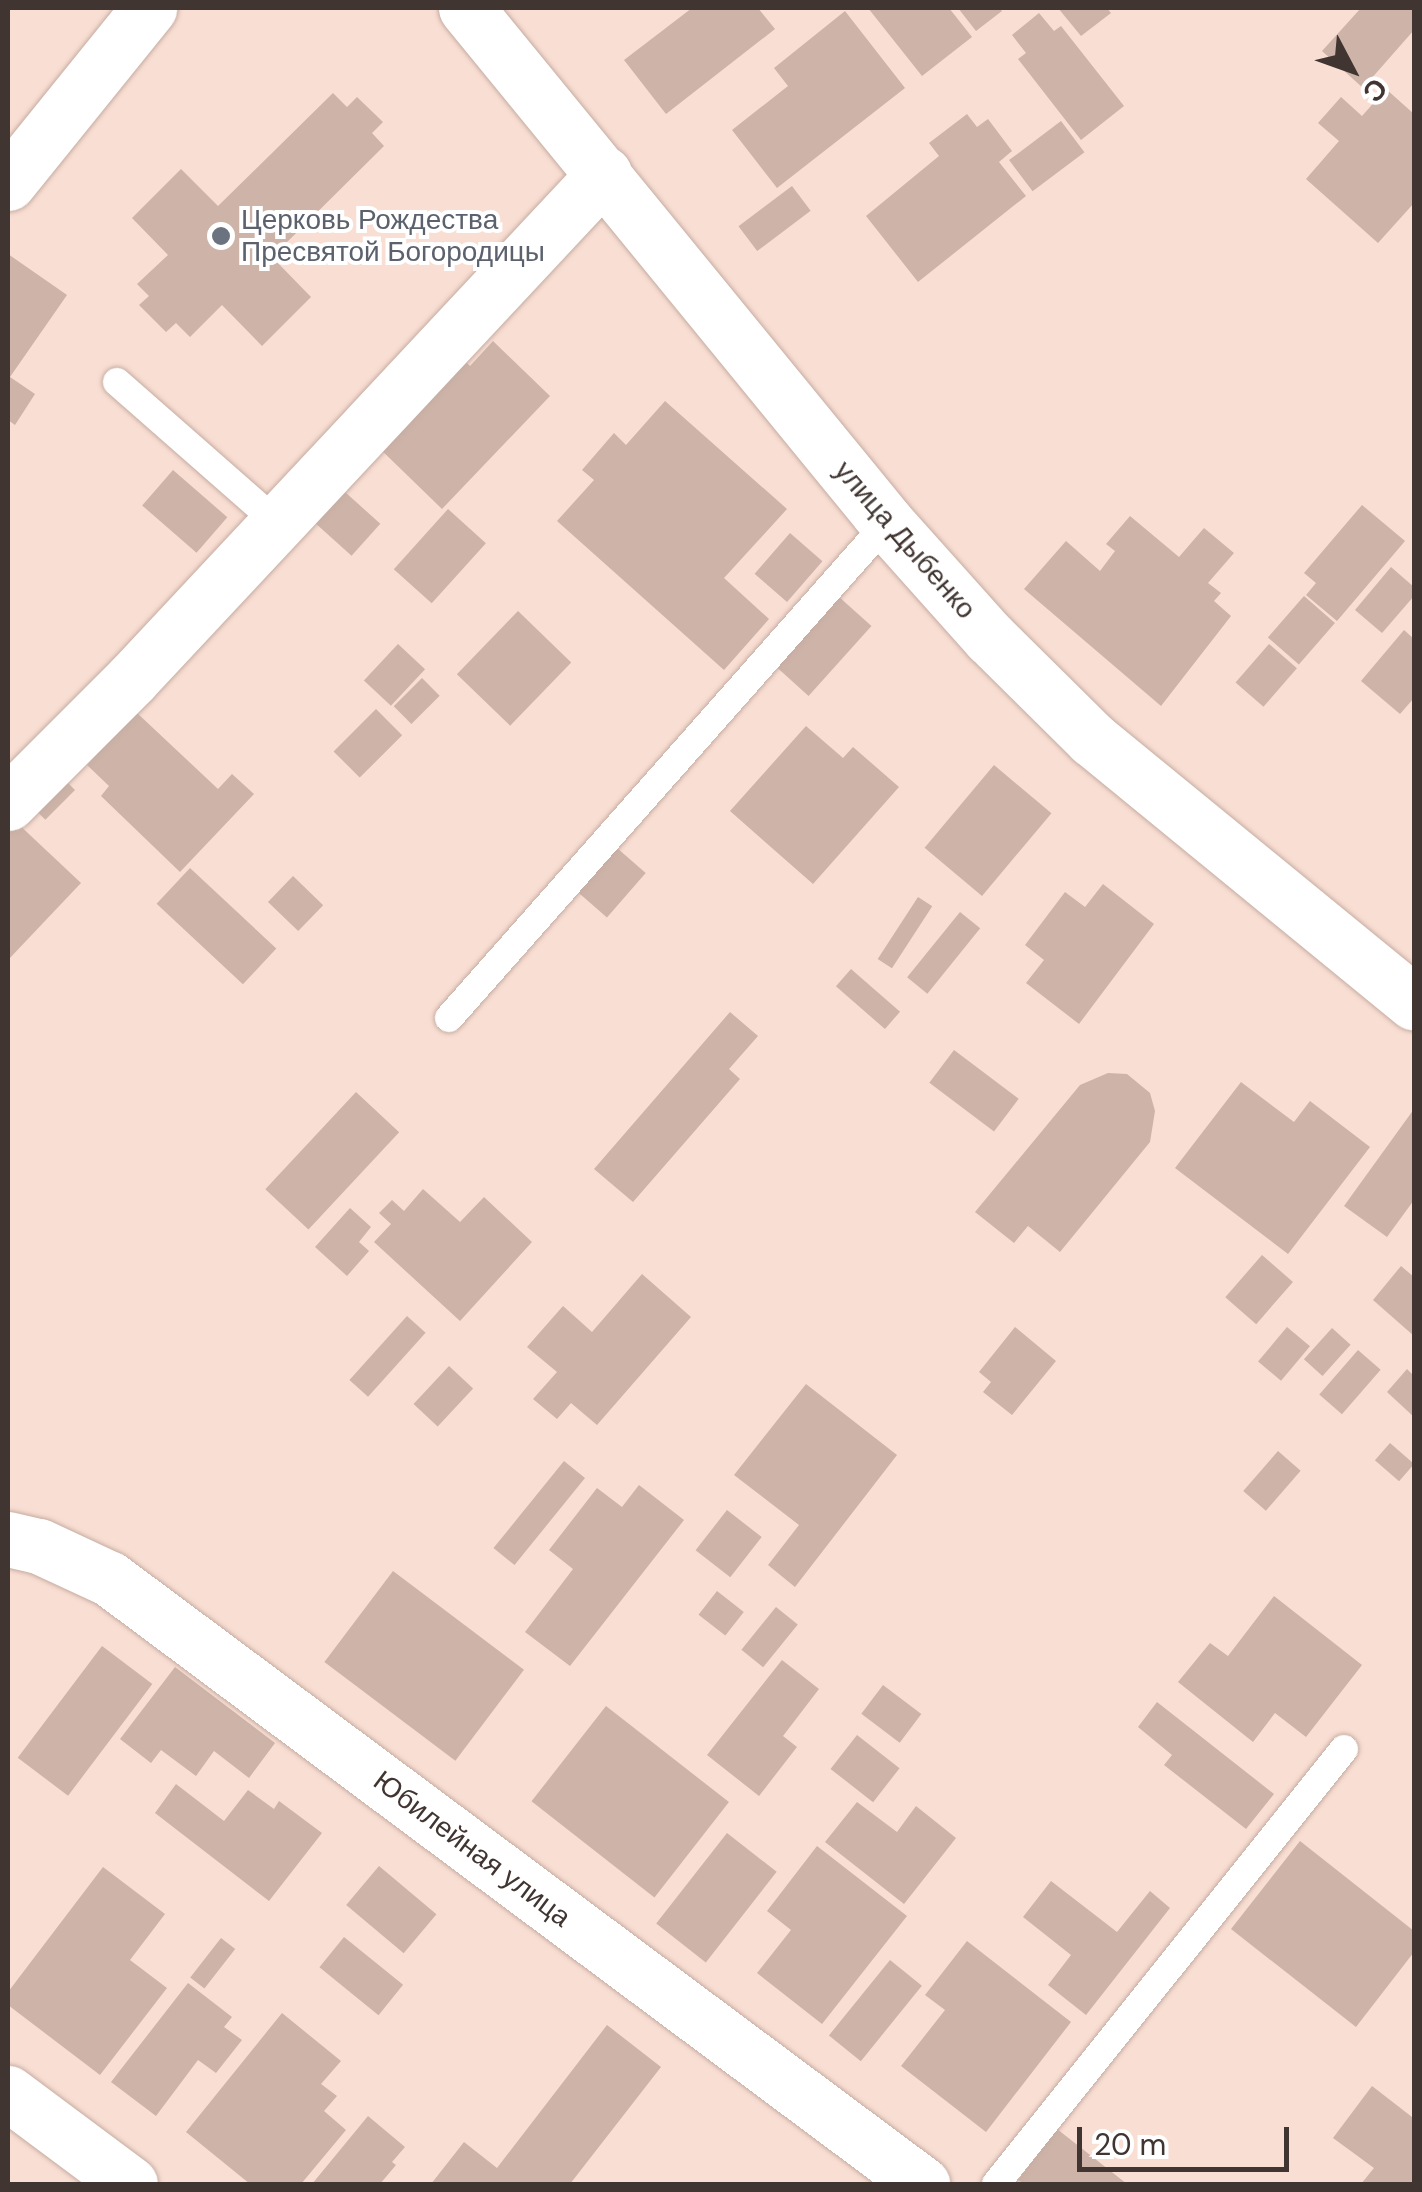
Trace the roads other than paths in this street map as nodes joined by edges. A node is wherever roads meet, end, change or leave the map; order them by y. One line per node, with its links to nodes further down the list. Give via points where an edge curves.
1 (149, 8): 4 (street)
2 (466, 8): 3 (street, улица Дыбенко)
3 (604, 174): 6 (street); 7 (street, улица Дыбенко)
4 (8, 183)
5 (118, 382): 6 (lane)
6 (275, 521): 8 (street)
7 (886, 523): 9 (street, улица Дыбенко, via 1092,738); 10 (lane)
8 (8, 803)
9 (1414, 1003)
10 (449, 1018)
11 (8, 1539): 15 (street, Юбилейная улица, via 110,1578)
12 (1344, 1749): 16 (lane)
13 (8, 2093): 14 (street)
14 (130, 2184)
15 (922, 2184)
16 (996, 2184)

